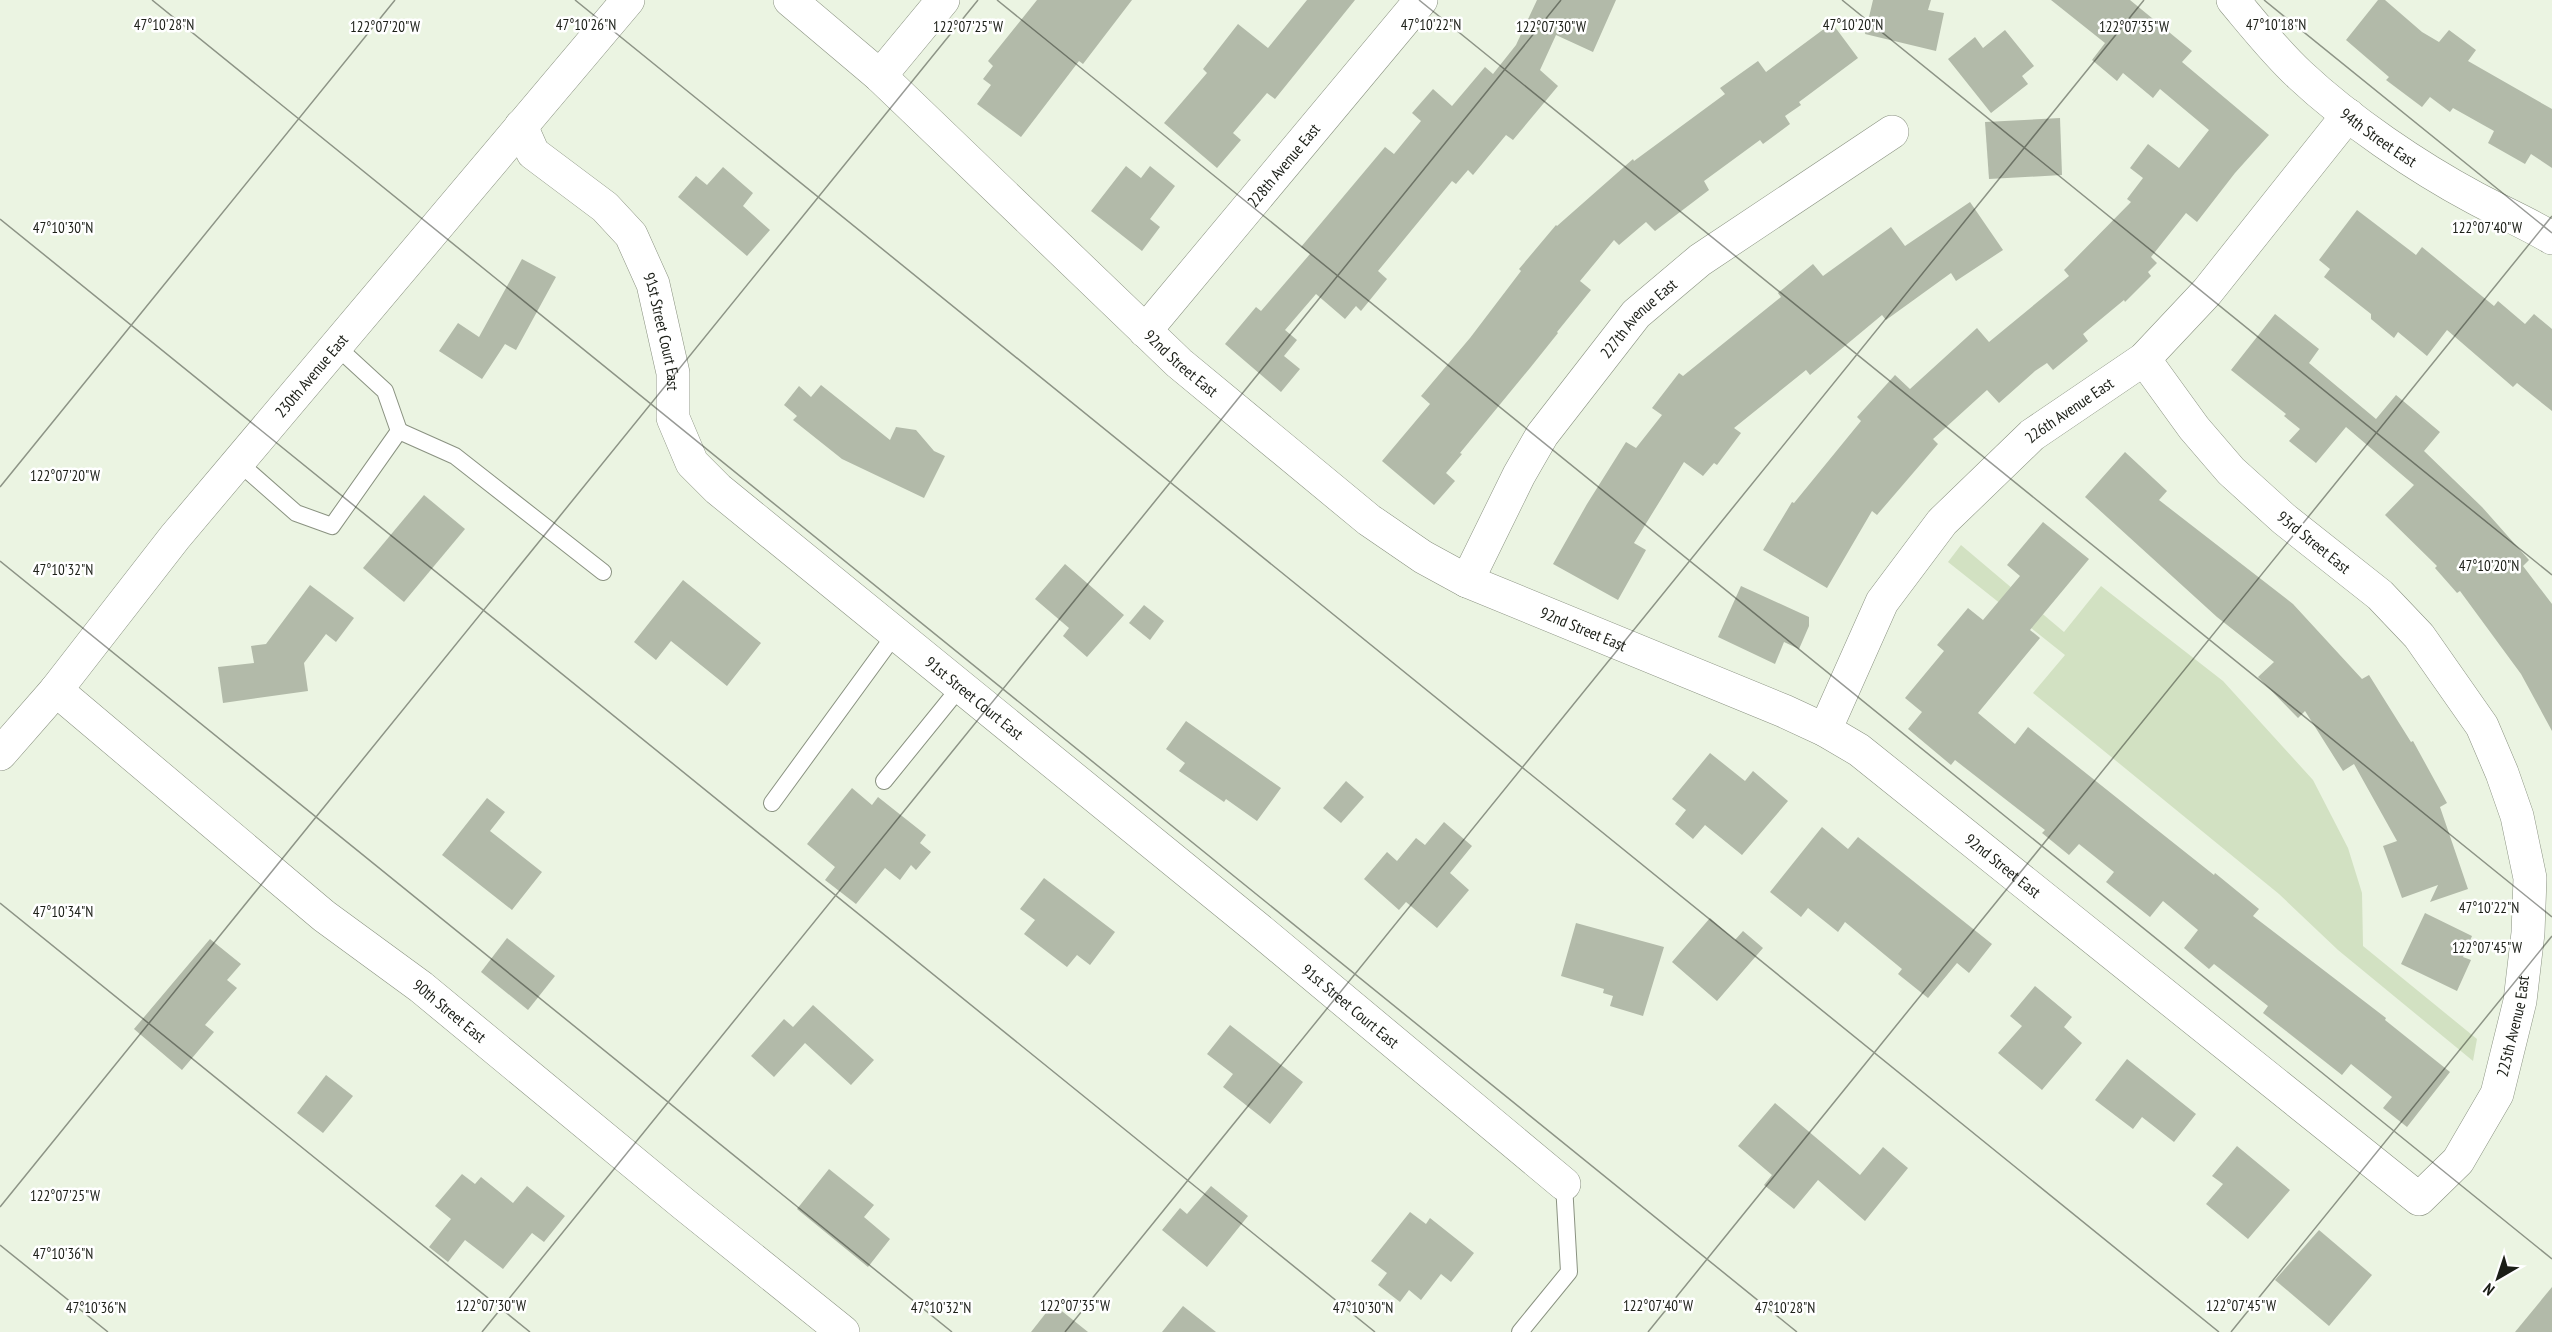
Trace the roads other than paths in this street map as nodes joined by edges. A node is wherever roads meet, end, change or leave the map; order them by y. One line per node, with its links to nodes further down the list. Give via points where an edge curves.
1 (628, 0): 8 (street, 230th Avenue East)
2 (790, 0): 6 (street, 92nd Street East)
3 (943, 0): 6 (street)
4 (1421, 0): 11 (street, 228th Avenue East)
5 (2234, 0): 7 (street, 94th Street East, via 2300,75)
6 (880, 76): 11 (street, 92nd Street East)
7 (2348, 115): 10 (street, 94th Street East, via 2465,192); 13 (street, 226th Avenue East, via 2207,292)
8 (521, 126): 12 (street, 230th Avenue East); 18 (street, 91st Street Court East, via 533,153 605,207 631,235 652,284 673,373 674,418 692,463 718,489)
9 (1892, 132): 17 (street, 227th Avenue East, via 1700,260 1636,314 1542,435)
10 (2552, 238)
11 (1145, 331): 17 (street, 92nd Street East, via 1369,520)
12 (336, 346): 14 (lane, via 385,391); 15 (street, 230th Avenue East)
13 (2144, 359): 21 (street, 93rd Street East, via 2231,471 2380,596 2419,636); 22 (street, 226th Avenue East, via 2032,435 1942,522 1881,602)
14 (399, 431): 15 (lane, via 332,526 296,513); 16 (lane, via 455,456)
15 (238, 462): 20 (street, 230th Avenue East)
16 (603, 573)
17 (1467, 581): 22 (street, 92nd Street East)
18 (896, 633): 19 (street, 91st Street Court East); 25 (lane)
19 (961, 686): 24 (lane); 26 (street, 91st Street Court East)
20 (56, 690): 23 (street, 230th Avenue East); 28 (street, 90th Street East, via 324,916 421,987 685,1205)
21 (2482, 726): 27 (street, 225th Avenue East, via 2517,816 2530,878 2520,1001 2497,1094 2458,1161)
22 (1825, 730): 27 (street, 92nd Street East, via 1858,750)
23 (0, 754)
24 (884, 781)
25 (772, 803)
26 (1564, 1184): 29 (lane, via 1569,1272)
27 (2419, 1199)
28 (825, 1326)
29 (1520, 1332)

